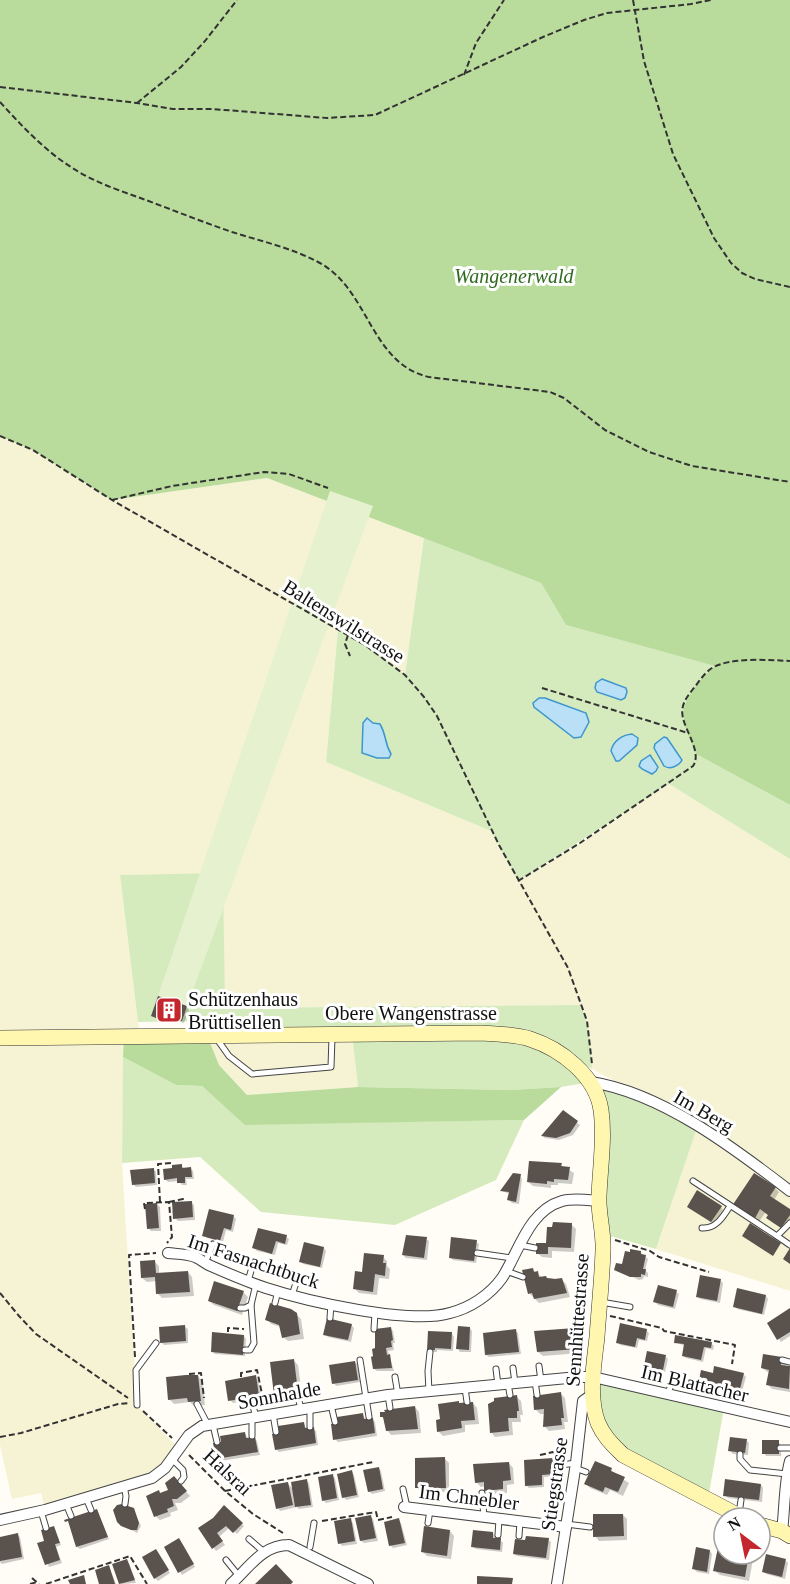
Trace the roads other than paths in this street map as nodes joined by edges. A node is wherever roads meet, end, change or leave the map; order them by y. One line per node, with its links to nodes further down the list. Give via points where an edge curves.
1 (332, 1034): 2 (street, Obere Wangenstrasse); 2 (lane, via 331,1067 252,1074 229,1056); 4 (street, Obere Wangenstrasse, via 509,1035 547,1048 582,1071)
2 (214, 1035): 3 (street, Obere Wangenstrasse)
3 (0, 1038)
4 (591, 1082): 6 (street, Im Berg, via 627,1090 698,1125); 7 (street, Sennhüttestrasse, via 602,1116)
5 (693, 1181): 8 (lane)
6 (790, 1191)
7 (598, 1201): 12 (street, Im Fasnachtbuck, via 561,1201 540,1214); 32 (street, Sennhüttestrasse, via 603,1234)
8 (730, 1206): 10 (lane, via 714,1226); 11 (lane)
9 (790, 1223): 11 (lane)
10 (702, 1228)
11 (777, 1236): 14 (lane)
12 (519, 1244): 16 (lane); 18 (street, Im Fasnachtbuck)
13 (213, 1245): 19 (lane)
14 (790, 1245)
15 (168, 1248): 19 (street, Im Fasnachtbuck)
16 (535, 1248)
17 (477, 1253): 18 (lane)
18 (512, 1258): 21 (street, Im Fasnachtbuck)
19 (206, 1263): 24 (street, Im Fasnachtbuck)
20 (253, 1264): 24 (lane)
21 (506, 1270): 23 (lane); 33 (street, Im Fasnachtbuck, via 474,1304 448,1314 406,1316)
22 (298, 1277): 26 (lane)
23 (523, 1277)
24 (252, 1282): 25 (street, Im Fasnachtbuck); 29 (lane)
25 (278, 1291): 26 (street, Im Fasnachtbuck); 27 (lane)
26 (292, 1295): 28 (street, Im Fasnachtbuck)
27 (275, 1303)
28 (331, 1304): 33 (street, Im Fasnachtbuck); 34 (lane)
29 (251, 1305): 31 (lane); 37 (lane, via 254,1343 250,1350)
30 (630, 1307): 32 (lane)
31 (240, 1308)
32 (602, 1308): 46 (street, Sennhüttestrasse)
33 (375, 1311): 35 (lane)
34 (330, 1318)
35 (374, 1329)
36 (156, 1343): 62 (lane, via 136,1371)
37 (245, 1350)
38 (430, 1352): 51 (lane)
39 (360, 1360): 58 (lane)
40 (782, 1360): 41 (lane)
41 (790, 1362)
42 (539, 1366): 48 (lane)
43 (513, 1368): 49 (lane)
44 (496, 1370): 49 (lane)
45 (395, 1377): 54 (lane)
46 (593, 1377): 48 (street, Sonnhalde); 53 (street, Sennhüttestrasse); 57 (street, Im Blattacher)
47 (673, 1378): 57 (lane)
48 (538, 1381): 49 (street, Sonnhalde); 56 (lane)
49 (507, 1384): 50 (street, Sonnhalde); 55 (lane)
50 (465, 1388): 51 (street, Sonnhalde); 60 (lane)
51 (429, 1392): 54 (street, Sonnhalde)
52 (297, 1393): 64 (lane)
53 (593, 1394): 81 (street, Stiegstrasse, via 583,1401); 91 (street, Sennhüttestrasse, via 598,1422 607,1440 623,1455)
54 (393, 1395): 58 (street, Sonnhalde); 65 (lane)
55 (510, 1395)
56 (537, 1395)
57 (668, 1395): 69 (street, Im Blattacher)
58 (367, 1398): 61 (street, Sonnhalde); 67 (lane)
59 (251, 1399): 66 (lane)
60 (466, 1402)
61 (331, 1404): 64 (street, Sonnhalde); 68 (lane)
62 (137, 1406)
63 (198, 1406): 70 (lane)
64 (305, 1408): 66 (street, Sonnhalde); 71 (lane)
65 (390, 1408)
66 (262, 1416): 70 (street, Sonnhalde); 72 (lane); 73 (lane)
67 (369, 1417)
68 (335, 1422)
69 (790, 1422)
70 (210, 1425): 74 (lane); 78 (street, Sonnhalde, via 189,1435)
71 (310, 1427)
72 (276, 1432)
73 (252, 1436)
74 (217, 1442)
75 (780, 1448): 76 (lane)
76 (790, 1448)
77 (740, 1454): 82 (lane, via 740,1460 750,1470)
78 (172, 1459): 83 (lane, via 183,1470); 84 (street, Sonnhalde, via 152,1478)
79 (790, 1461): 82 (street)
80 (556, 1466): 81 (lane)
81 (579, 1468): 104 (street, Stiegstrasse)
82 (787, 1474): 107 (street)
83 (181, 1481)
84 (124, 1486): 87 (street, Sonnhalde); 90 (lane)
85 (403, 1489): 93 (lane)
86 (482, 1493): 98 (lane)
87 (86, 1498): 89 (street, Sonnhalde); 94 (lane)
88 (741, 1500): 92 (lane)
89 (66, 1504): 96 (street, Sonnhalde); 97 (lane)
90 (124, 1504)
91 (719, 1506)
92 (741, 1506)
93 (405, 1507): 95 (street, Im Chnebler)
94 (91, 1510)
95 (430, 1510): 98 (street, Im Chnebler); 103 (lane)
96 (41, 1511): 100 (street, Sonnhalde); 105 (lane)
97 (72, 1516)
98 (483, 1517): 99 (street, Im Chnebler)
99 (499, 1519): 101 (street, Im Chnebler); 108 (lane)
100 (0, 1520)
101 (520, 1522): 104 (street, Im Chnebler); 109 (lane)
102 (314, 1523): 111 (lane)
103 (428, 1523)
104 (566, 1526): 106 (lane); 116 (street, Stiegstrasse)
105 (46, 1527)
106 (590, 1527)
107 (786, 1534)
108 (498, 1535)
109 (519, 1536)
110 (249, 1539): 112 (lane)
111 (310, 1547)
112 (264, 1552): 114 (street); 115 (street, via 277,1545 290,1545)
113 (226, 1560): 114 (lane)
114 (235, 1580)
115 (368, 1584)
116 (558, 1584)

